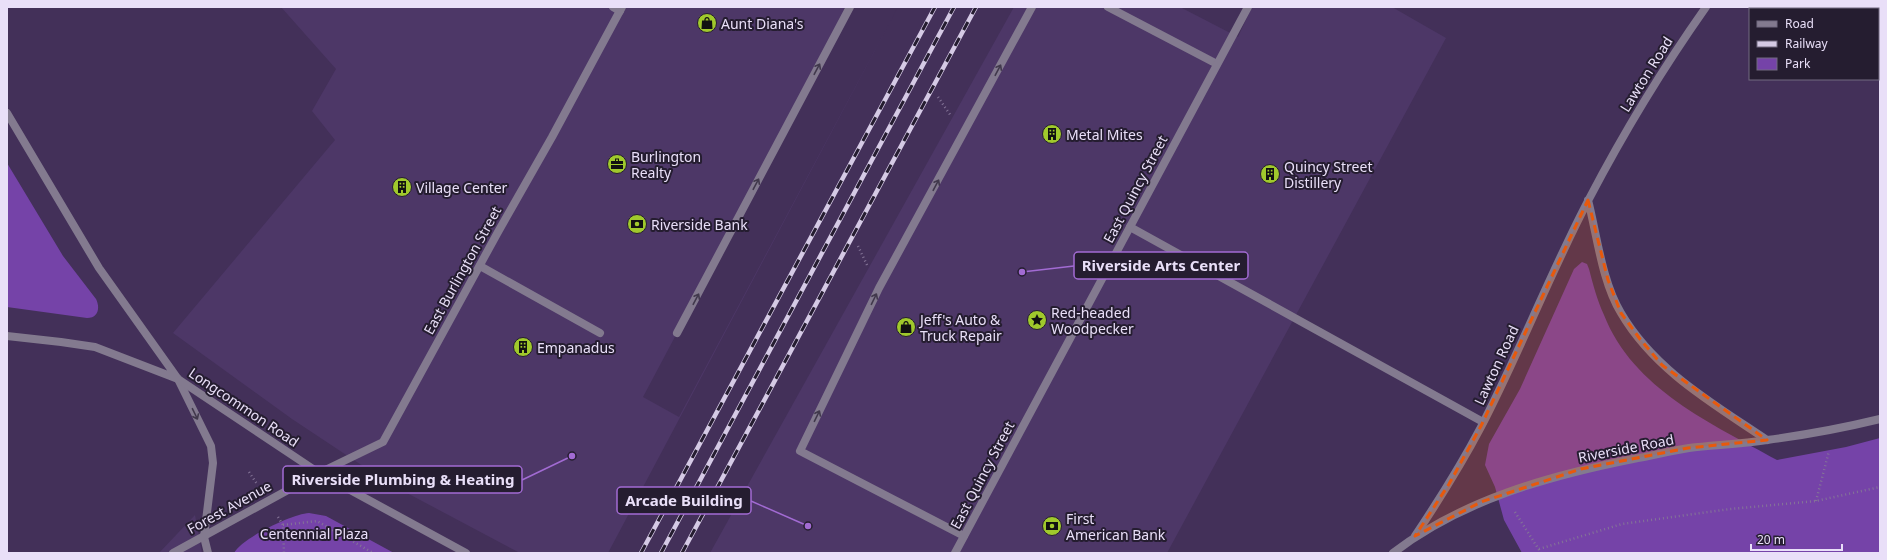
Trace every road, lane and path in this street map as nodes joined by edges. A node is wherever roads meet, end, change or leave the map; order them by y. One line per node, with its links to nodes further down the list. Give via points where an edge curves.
1 (850, 7): 13 (street, one-way to 1)
2 (1032, 7): 25 (street, one-way to 2, via 800,451 879,288)
3 (1108, 7): 7 (street)
4 (1248, 7): 7 (street, East Quincy Street)
5 (1706, 7): 9 (street, Lawton Road, via 1634,118)
6 (618, 8): 11 (street, East Burlington Street, via 552,136)
7 (1217, 64): 10 (street, East Quincy Street)
8 (7, 113): 15 (street, Longcommon Road, via 99,268)
9 (1588, 200): 17 (street, Lawton Road); 19 (street, via 1608,280 1621,313 1640,339 1673,374)
10 (1130, 227): 17 (street); 25 (street, East Quincy Street)
11 (480, 266): 12 (street); 20 (street, East Burlington Street, via 383,442)
12 (600, 333)
13 (677, 333)
14 (7, 336): 15 (street, via 95,348)
15 (178, 379): 20 (street, Longcommon Road); 24 (street, one-way to 24, via 212,452 213,463)
16 (1880, 419): 18 (street, Riverside Road)
17 (1483, 422): 26 (street, Lawton Road, via 1450,484)
18 (1835, 429): 19 (street, Riverside Road); 23 (path)
19 (1767, 440): 22 (street, Riverside Road, via 1688,448 1581,469)
20 (319, 473): 24 (street, Forest Avenue); 34 (street, Longcommon Road)
21 (1880, 487): 23 (path)
22 (1504, 494): 26 (street, Riverside Road, via 1481,502); 27 (path)
23 (1816, 501): 27 (path, via 1730,509 1622,524)
24 (204, 536): 29 (street, Forest Avenue); 30 (street)
25 (964, 536): 35 (street, East Quincy Street)
26 (1415, 536): 36 (street, Riverside Road)
27 (1539, 549): 37 (path)
28 (366, 550): 31 (path, via 317,521 284,525); 32 (path); 33 (path)
29 (173, 553)
30 (208, 553)
31 (284, 553)
32 (363, 553)
33 (373, 553)
34 (466, 553)
35 (955, 553)
36 (1393, 553)
37 (1541, 553)

